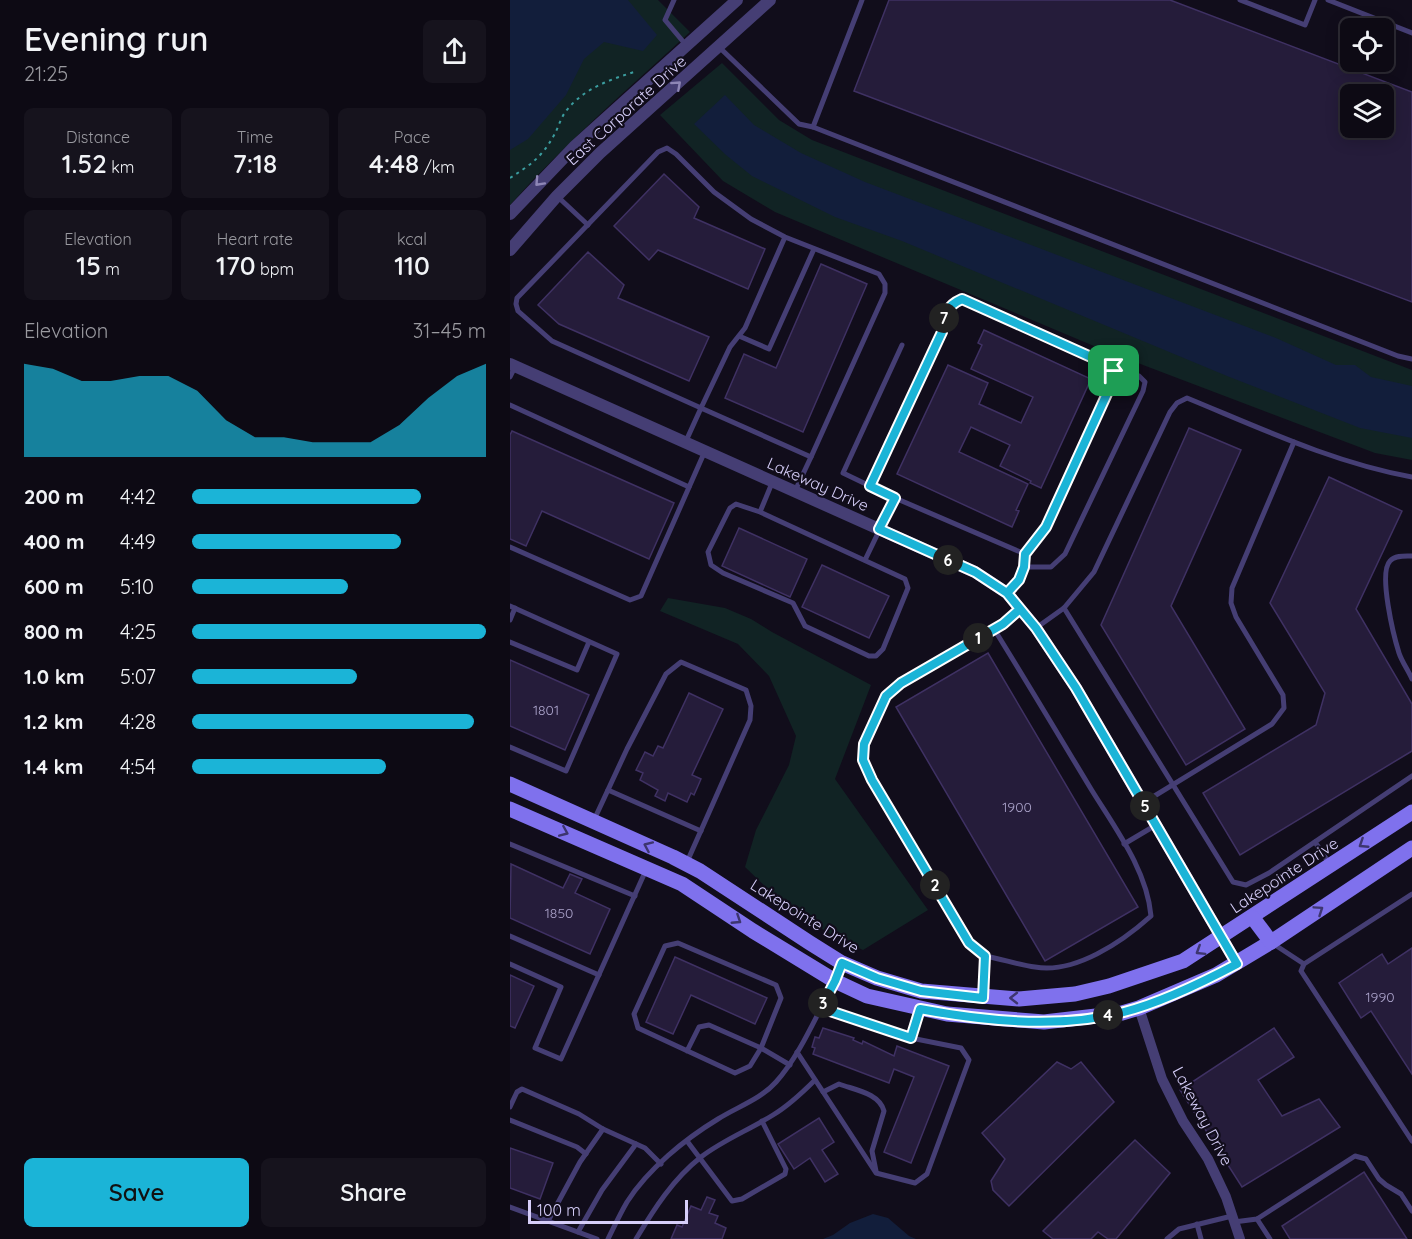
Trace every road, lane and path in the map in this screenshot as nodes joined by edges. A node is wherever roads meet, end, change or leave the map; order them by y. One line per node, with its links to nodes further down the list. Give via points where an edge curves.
1 (674, 0): 9 (lane, via 665,20)
2 (737, 0): 9 (street, East Corporate Drive)
3 (770, 0): 10 (street, East Corporate Drive)
4 (862, 0): 12 (lane)
5 (1240, 0): 6 (lane, via 1305,25)
6 (1315, 0)
7 (1329, 0): 8 (lane)
8 (1412, 33)
9 (686, 45): 15 (street, East Corporate Drive, one-way to 15, via 575,146)
10 (719, 47): 12 (lane, via 799,124); 14 (street, East Corporate Drive, one-way to 10)
11 (634, 72): 13 (path, via 603,82 572,105 537,160)
12 (813, 127): 22 (lane)
13 (510, 178)
14 (557, 196): 16 (lane); 19 (street, East Corporate Drive)
15 (510, 214)
16 (588, 225): 17 (lane, via 658,152 667,148 714,192); 26 (lane, via 517,298 518,311 552,341)
17 (785, 237): 18 (lane); 20 (lane)
18 (814, 249): 20 (lane, via 769,349); 30 (lane, via 879,274 885,293)
19 (510, 250)
20 (739, 336): 26 (lane)
21 (902, 345): 33 (lane, via 843,473)
22 (1412, 359)
23 (512, 369): 27 (street, Lakeway Drive)
24 (1114, 371): 33 (lane, via 1111,366 962,299 951,304 942,332); 40 (lane, via 1046,527); 43 (lane, via 1139,376 1144,382 1143,391 1065,554 1051,567)
25 (510, 405): 34 (lane)
26 (701, 408): 27 (lane); 30 (lane)
27 (685, 442): 29 (street, Lakeway Drive)
28 (1294, 442): 31 (lane, via 1378,471); 46 (lane, via 1187,398 1177,403 1094,572); 57 (lane, via 1232,588 1231,603 1283,695 1284,708 1272,724)
29 (705, 451): 32 (street, Lakeway Drive); 34 (lane)
30 (811, 457): 35 (lane)
31 (1412, 477)
32 (772, 481): 35 (street, Lakeway Drive); 37 (lane)
33 (870, 486): 36 (lane)
34 (689, 487): 39 (lane, via 641,596 636,599 630,600)
35 (795, 491): 38 (street, Lakeway Drive)
36 (895, 498): 38 (lane); 40 (lane)
37 (760, 512): 42 (lane); 42 (lane, via 736,504 730,508 708,552 711,565 793,603 805,626 876,656 883,649 908,588 905,579)
38 (879, 529): 42 (lane); 44 (street, Lakeway Drive, via 975,572)
39 (510, 547)
40 (1025, 554): 43 (lane)
41 (1412, 556): 53 (lane, via 1391,559 1385,568 1400,655)
42 (865, 560)
43 (1024, 567): 44 (lane)
44 (1007, 593): 47 (street, Lakeway Drive)
45 (512, 607): 48 (lane); 52 (lane)
46 (1064, 608): 49 (lane); 57 (lane)
47 (1020, 609): 49 (street, Lakeway Drive); 50 (lane)
48 (510, 620)
49 (1036, 628): 59 (street, Lakeway Drive)
50 (994, 629): 67 (lane); 78 (lane, via 901,683 886,696 864,744 863,760 960,929)
51 (510, 642): 52 (lane, via 577,670)
52 (589, 642): 54 (lane, via 617,654 566,771)
53 (1412, 679)
54 (510, 747)
55 (1412, 776): 65 (lane)
56 (510, 784): 62 (main road, Lakepointe Drive)
57 (1172, 785): 59 (lane); 65 (lane, via 1233,882 1246,885)
58 (608, 790): 62 (lane); 64 (lane); 64 (lane, via 666,674 681,662 746,690 750,720)
59 (1143, 803): 63 (street, Lakeway Drive)
60 (510, 809): 71 (main road, one-way to 71)
61 (1412, 812): 70 (main road, Lakepointe Drive, one-way to 70)
62 (593, 821): 69 (main road, Lakepointe Drive, one-way to 62)
63 (1156, 825): 67 (lane); 76 (street, Lakeway Drive)
64 (701, 831): 69 (lane)
65 (1315, 842): 70 (lane)
66 (510, 844): 73 (lane)
67 (1124, 844): 78 (lane, via 1149,899 1151,916 1136,929 1081,963 1065,967 1037,968)
68 (1412, 848): 77 (main road, one-way to 68)
69 (686, 864): 79 (main road, Lakepointe Drive)
70 (1331, 866): 74 (main road, Lakepointe Drive)
71 (647, 868): 73 (lane); 84 (main road, one-way to 84, via 682,884)
72 (1412, 894): 82 (lane)
73 (635, 896): 83 (lane)
74 (1253, 918): 76 (main road, Lakepointe Drive); 77 (main road)
75 (510, 936): 83 (lane)
76 (1221, 938): 81 (street, Lakeway Drive); 85 (main road, Lakepointe Drive, one-way to 85, via 1183,962 1110,986 1075,994)
77 (1271, 942): 81 (main road); 82 (lane)
78 (985, 956): 85 (lane)
79 (842, 963): 84 (main road); 85 (main road, Lakepointe Drive, via 921,991)
80 (510, 964): 83 (lane, via 561,987 535,1048 561,1059)
81 (1237, 964): 87 (main road)
82 (1304, 964): 101 (lane, via 1301,971)
83 (599, 975)
84 (835, 981): 86 (lane); 88 (main road, via 867,996)
85 (983, 998)
86 (821, 1008): 89 (lane); 92 (lane)
87 (1139, 1008): 88 (main road, via 1044,1022); 109 (street, Lakeway Drive, via 1162,1079 1208,1159)
88 (920, 1009): 89 (lane)
89 (911, 1038): 106 (lane, via 961,1048 969,1060 927,1174 915,1183)
90 (761, 1048): 91 (lane, via 750,1066 735,1073); 91 (lane, via 709,1025 699,1027); 91 (lane, via 781,998 776,985 678,943 665,946 634,1014 638,1028); 93 (lane)
91 (687, 1051)
92 (797, 1052): 93 (lane); 94 (lane)
93 (789, 1065): 100 (lane, via 775,1084)
94 (815, 1080): 95 (lane); 98 (lane, via 793,1101)
95 (823, 1092): 106 (lane); 106 (lane, via 839,1084 877,1098 884,1111 872,1151)
96 (510, 1107): 99 (lane, via 522,1089)
97 (510, 1120): 103 (lane)
98 (762, 1121): 104 (lane); 104 (lane, via 785,1174 732,1201)
99 (603, 1129): 102 (lane); 103 (lane)
100 (687, 1141): 104 (lane); 105 (lane)
101 (1412, 1141)
102 (636, 1144): 105 (lane); 113 (lane, via 602,1190)
103 (586, 1154): 111 (lane)
104 (700, 1158): 116 (lane, via 659,1200)
105 (661, 1164): 115 (lane, via 628,1202)
106 (876, 1173)
107 (510, 1207): 111 (lane)
108 (1412, 1211): 110 (lane, via 1401,1194 1380,1179 1366,1159 1355,1156)
109 (1233, 1219): 110 (lane); 112 (lane); 119 (street, Lakeway Drive)
110 (1257, 1219): 120 (lane)
111 (548, 1221): 113 (lane)
112 (1197, 1224): 117 (lane, via 1179,1229); 118 (lane)
113 (578, 1232): 114 (lane)
114 (597, 1239)
115 (608, 1239)
116 (636, 1239)
117 (1167, 1239)
118 (1201, 1239)
119 (1239, 1239)
120 (1270, 1239)

